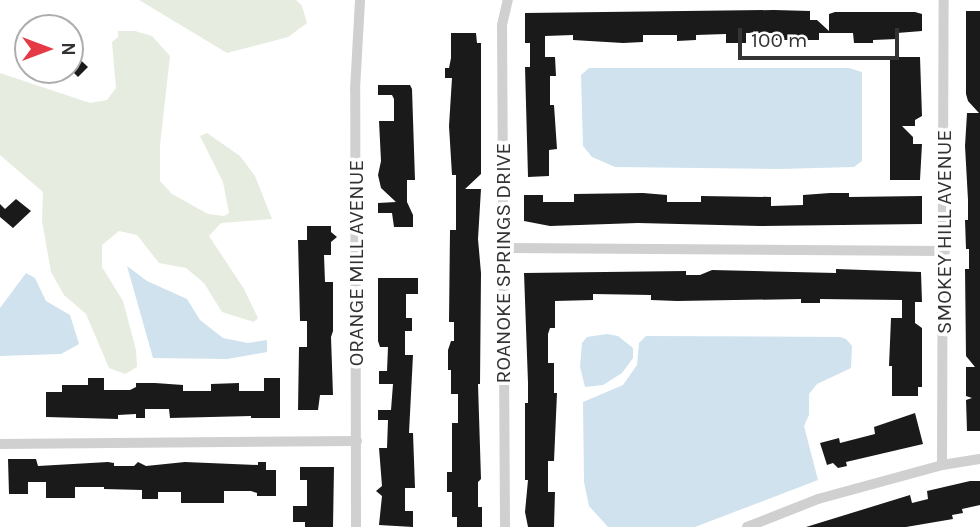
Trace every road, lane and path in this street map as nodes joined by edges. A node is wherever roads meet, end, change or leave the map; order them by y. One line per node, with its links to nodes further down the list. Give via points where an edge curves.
1 (360, 0): 6 (street, ORANGE MILL AVENUE, via 355,90)
2 (508, 0): 4 (street, ROANOKE SPRINGS DRIVE, via 502,25)
3 (944, 0): 5 (street, SMOKEY HILL AVENUE)
4 (502, 248): 5 (street); 11 (street, ROANOKE SPRINGS DRIVE)
5 (945, 251): 9 (street, SMOKEY HILL AVENUE)
6 (356, 441): 7 (street); 10 (street, ORANGE MILL AVENUE)
7 (0, 444)
8 (980, 459): 9 (street)
9 (942, 464): 12 (street, via 818,499)
10 (356, 527)
11 (505, 527)
12 (747, 527)

